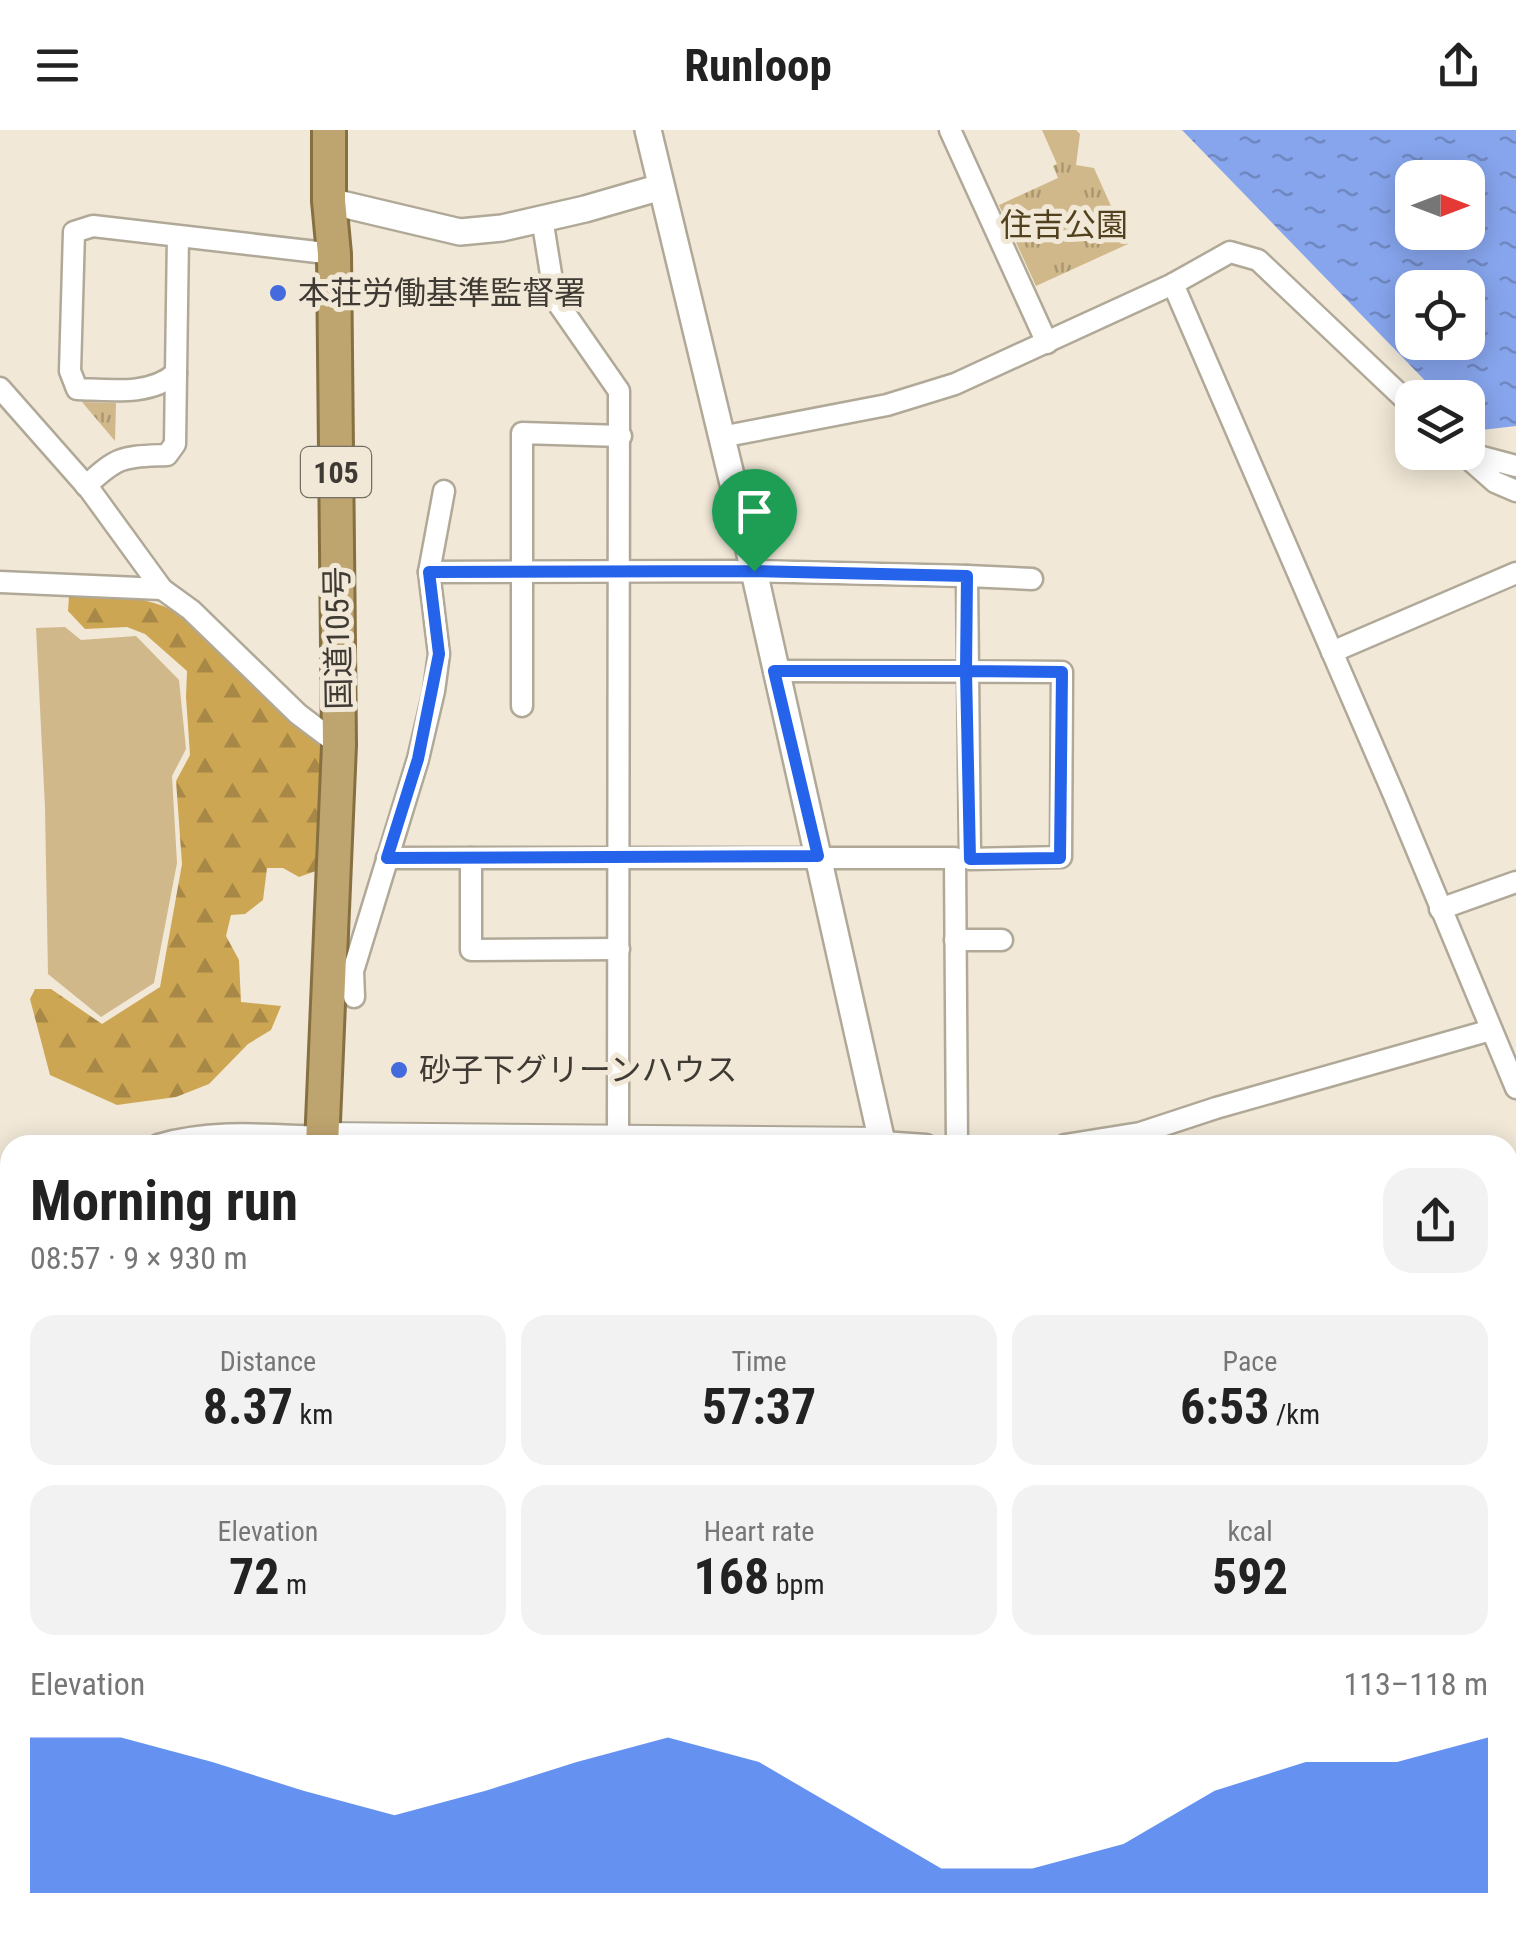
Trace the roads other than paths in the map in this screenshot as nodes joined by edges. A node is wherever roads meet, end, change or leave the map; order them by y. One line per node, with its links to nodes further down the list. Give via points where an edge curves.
1 (329, 130): 5 (highway, 国道105号 / 105)
2 (648, 130): 4 (street)
3 (950, 130): 10 (street)
4 (660, 187): 6 (street); 15 (street)
5 (329, 200): 6 (street, via 460,232); 8 (highway, 国道105号 / 105)
6 (542, 218): 14 (street, via 555,299 620,392)
7 (178, 236): 8 (street); 11 (street); 11 (street, via 92,226 74,232 70,371 77,389 126,390 165,384)
8 (334, 254): 35 (highway, 国道105号 / 105)
9 (1173, 284): 10 (street); 13 (street, via 1230,252 1258,260); 31 (street)
10 (1047, 343): 15 (street, via 954,384 887,404)
11 (176, 374): 19 (street, via 175,444 167,455 124,457)
12 (0, 388): 19 (street)
13 (1395, 390)
14 (621, 436): 22 (street, via 522,433); 25 (street)
15 (721, 437): 23 (street)
16 (1485, 458): 17 (street)
17 (1516, 466)
18 (1482, 470): 21 (street)
19 (86, 486): 30 (street)
20 (444, 491): 24 (street)
21 (1516, 491)
22 (522, 571): 24 (street); 25 (street); 34 (street)
23 (754, 571): 25 (street); 27 (street); 32 (street)
24 (429, 572): 37 (street, via 439,654 418,759)
25 (620, 572): 39 (street)
26 (1516, 573): 31 (street)
27 (967, 576): 28 (street); 33 (street)
28 (1032, 578)
29 (0, 582): 30 (street)
30 (162, 589): 35 (street)
31 (1332, 652): 41 (street)
32 (774, 671): 33 (street); 36 (street)
33 (966, 671): 33 (street, via 1062,672 1060,858 970,859)
34 (522, 706)
35 (340, 745): 48 (highway, 国道105号 / 105)
36 (818, 856): 39 (street); 42 (street, via 955,858); 50 (street)
37 (387, 858): 38 (street); 45 (street, via 353,971)
38 (471, 858): 39 (street); 44 (street, via 471,950)
39 (620, 858): 44 (street)
40 (1516, 882): 41 (street)
41 (1440, 909): 46 (street)
42 (956, 940): 43 (street); 51 (street)
43 (1002, 940)
44 (620, 949): 49 (street)
45 (354, 997)
46 (1492, 1030): 47 (street); 52 (street, via 1216,1108)
47 (1516, 1088)
48 (323, 1135)
49 (618, 1135)
50 (880, 1135)
51 (957, 1135)
52 (1151, 1135)

